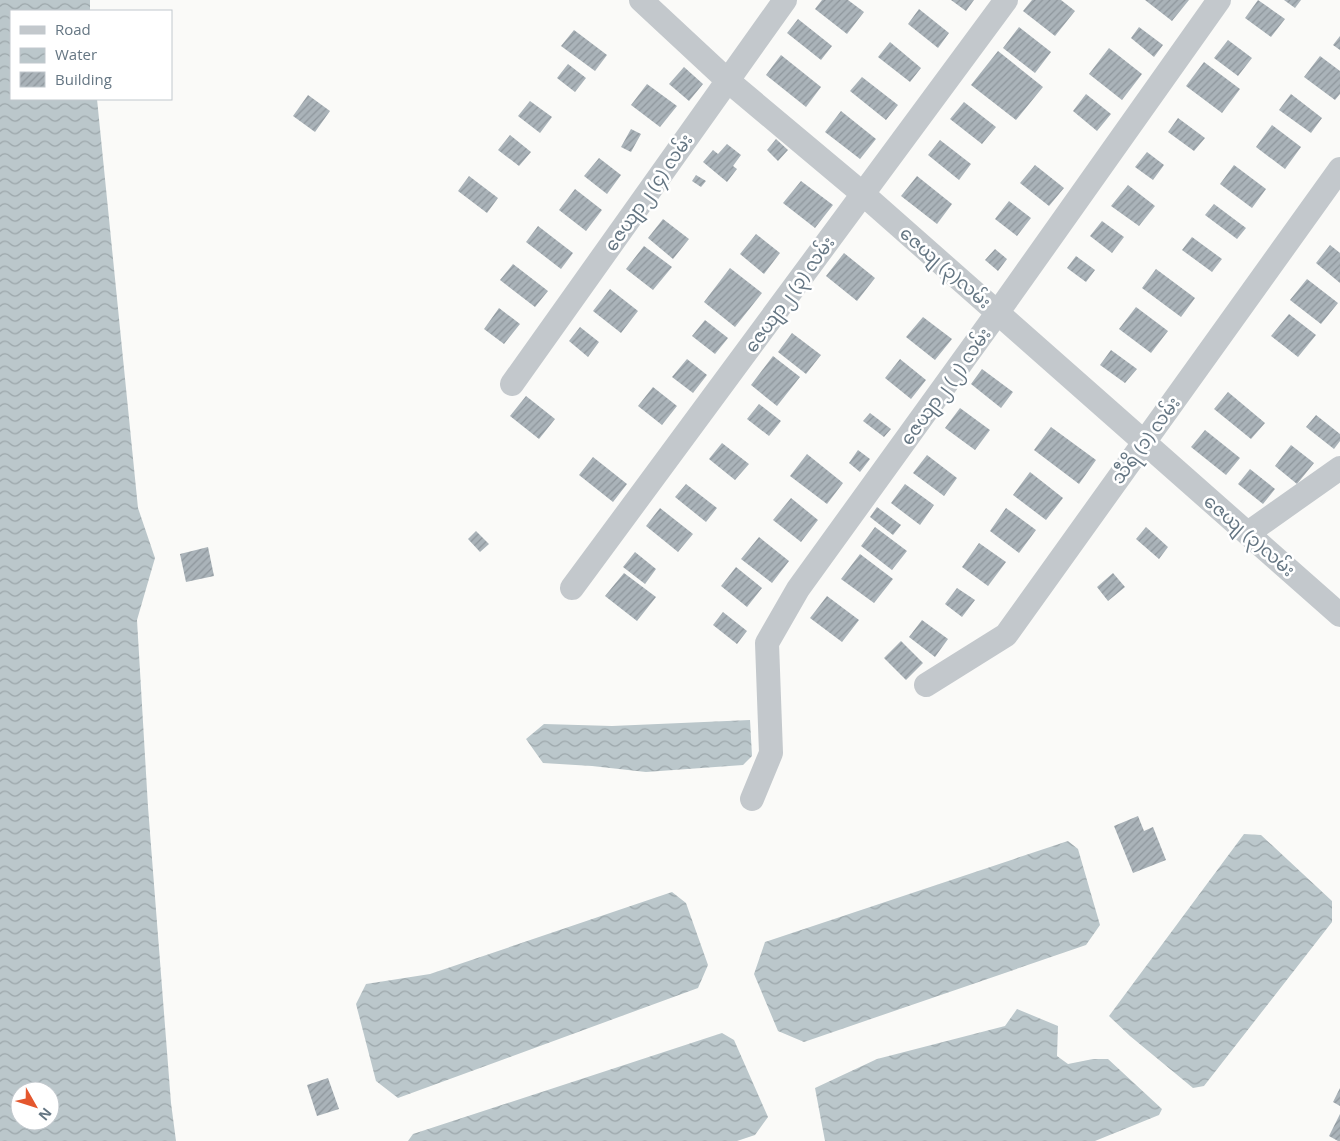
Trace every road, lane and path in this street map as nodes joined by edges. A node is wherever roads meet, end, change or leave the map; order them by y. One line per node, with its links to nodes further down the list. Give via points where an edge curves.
1 (641, 0): 5 (street, ဇေယျ (၃)လမ်း)
2 (785, 0): 5 (street, ဇေယျာ၂ (၄) လမ်း)
3 (1006, 0): 7 (street, ဇေယျာ၂ (၃) လမ်း)
4 (1219, 0): 8 (street, ဇေယျာ၂ (၂) လမ်း)
5 (727, 80): 7 (street, ဇေယျ (၃)လမ်း); 9 (street, ဇေယျာ၂ (၄) လမ်း)
6 (1340, 169): 10 (street, သီရိ (၁) လမ်း)
7 (863, 194): 8 (street, ဇေယျ (၃)လမ်း); 13 (street, ဇေယျာ၂ (၃) လမ်း)
8 (998, 312): 10 (street, ဇေယျ (၃)လမ်း); 16 (street, ဇေယျာ၂ (၂) လမ်း, via 798,589 767,644 771,753)
9 (512, 384)
10 (1144, 441): 12 (street, ဇေယျ (၃)လမ်း); 15 (street, သီရိ (၁) လမ်း, via 1006,635)
11 (1340, 468): 12 (street)
12 (1248, 533): 14 (street, ဇေယျ (၃)လမ်း)
13 (572, 588)
14 (1340, 615)
15 (926, 685)
16 (752, 799)

